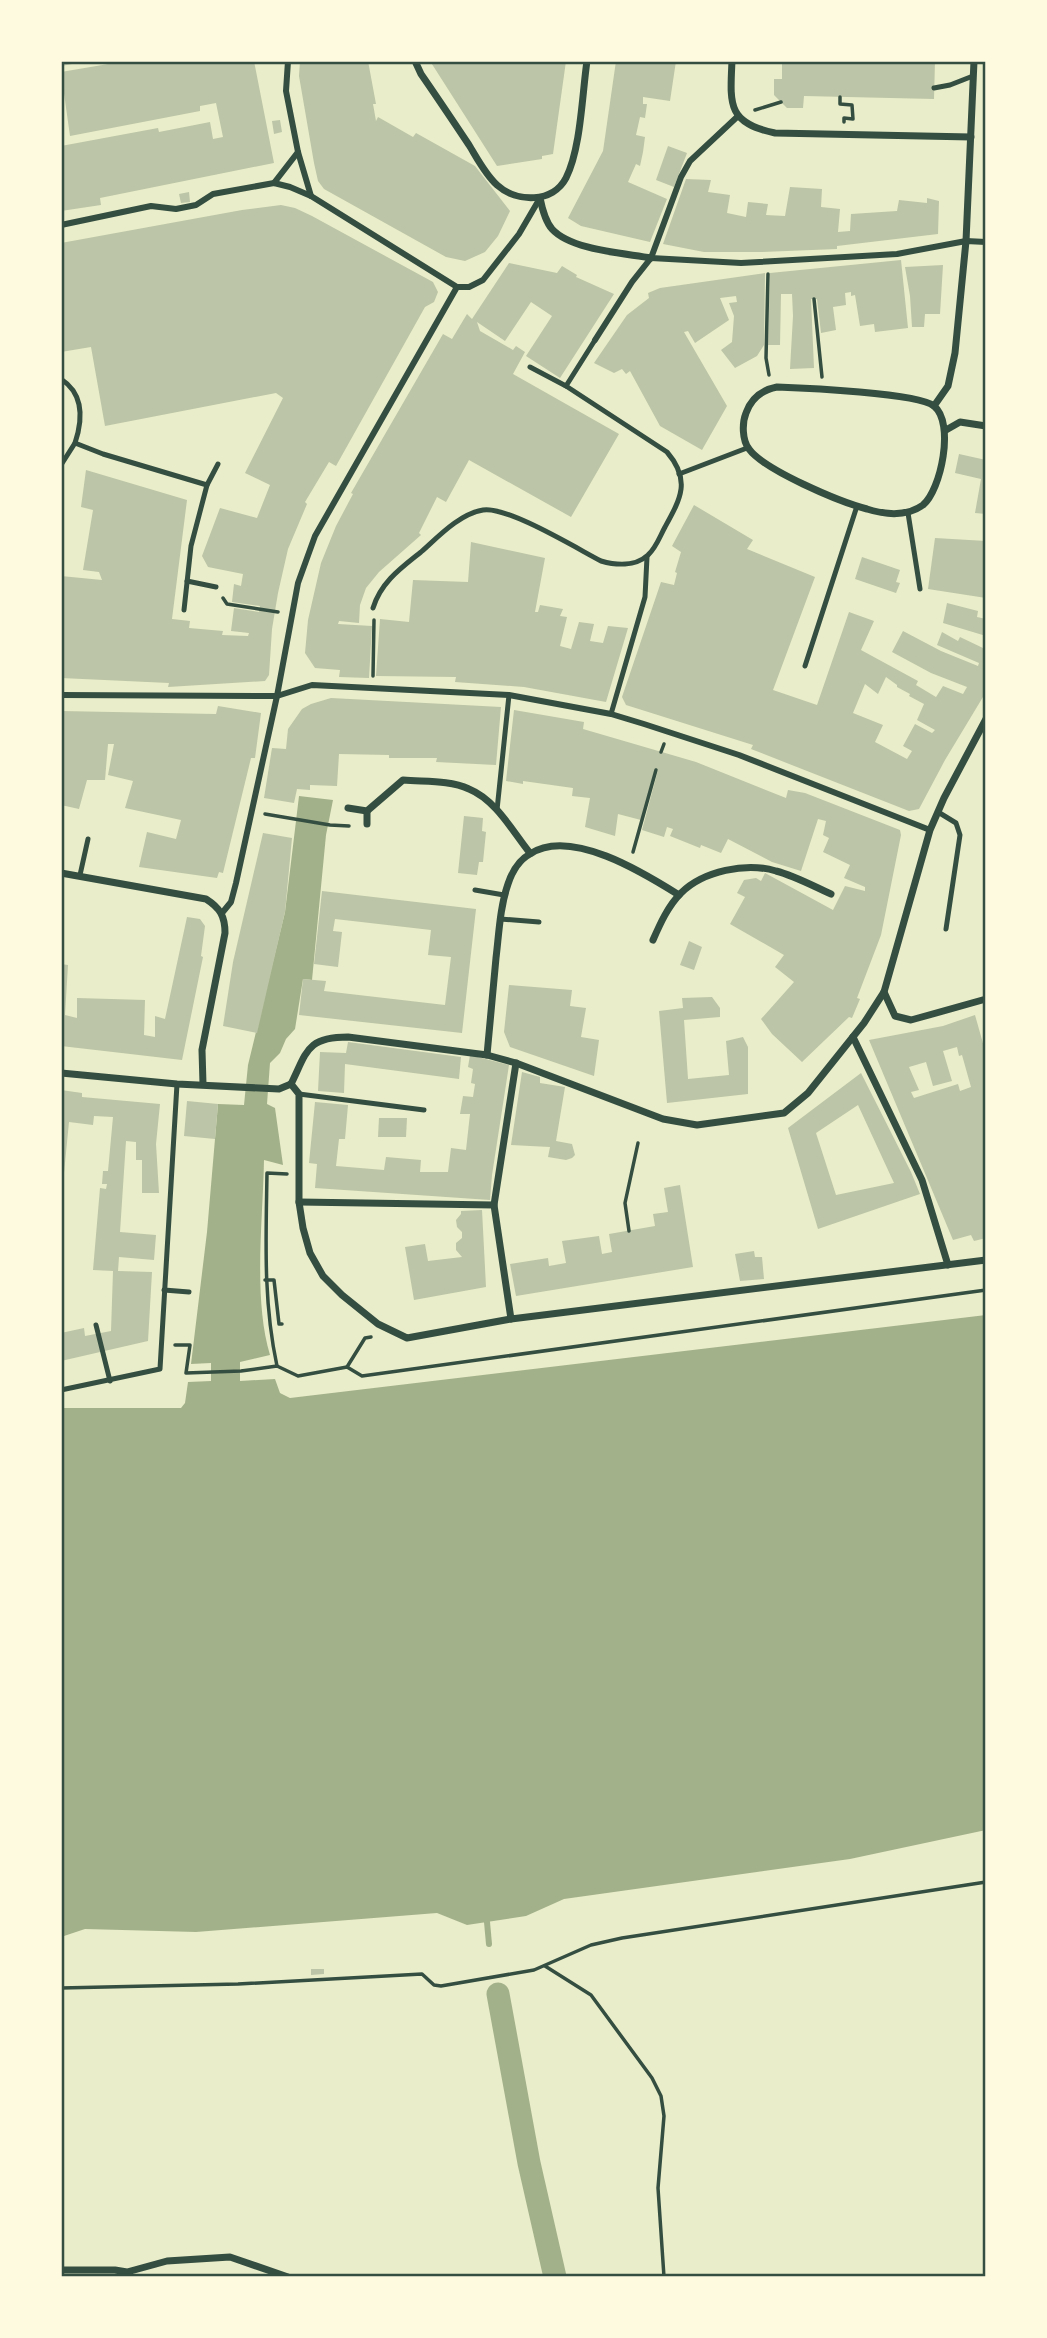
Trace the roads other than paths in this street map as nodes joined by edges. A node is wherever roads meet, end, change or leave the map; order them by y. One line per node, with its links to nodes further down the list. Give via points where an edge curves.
1 (288, 61): 11 (street, via 286,91)
2 (415, 61): 14 (street, via 498,186 520,196)
3 (587, 61): 14 (street, via 574,156 561,187)
4 (732, 61): 9 (street, via 731,99)
5 (976, 61): 6 (lane); 7 (street)
6 (986, 62)
7 (973, 76): 8 (lane); 10 (street)
8 (934, 88)
9 (737, 117): 10 (street, via 749,126 775,133); 18 (street, via 686,169)
10 (971, 137): 16 (street)
11 (298, 152): 12 (street); 13 (street)
12 (274, 184): 13 (street); 15 (street, via 213,194 196,205 176,209 151,206)
13 (311, 196): 19 (street)
14 (540, 198): 18 (street, via 550,227 561,236 578,244); 19 (street, via 484,280)
15 (61, 225)
16 (966, 241): 17 (street); 18 (street, via 897,254 767,262); 24 (street, via 953,371)
17 (986, 242)
18 (651, 258): 20 (street)
19 (457, 287): 44 (street, via 315,536 298,583)
20 (595, 340): 23 (lane)
21 (530, 367): 23 (lane)
22 (61, 379): 27 (lane, via 78,397 81,426)
23 (566, 386): 31 (lane, via 667,452 677,463)
24 (934, 406): 26 (street); 28 (street, via 911,397 771,388 753,400 745,416)
25 (986, 426): 26 (street, via 960,422)
26 (946, 430): 34 (street, via 933,491)
27 (75, 443): 30 (lane); 32 (lane)
28 (747, 447): 31 (lane); 33 (street, via 761,461)
29 (218, 464): 32 (lane)
30 (61, 465)
31 (679, 474): 35 (lane, via 682,491 678,504)
32 (207, 485): 36 (lane)
33 (857, 506): 34 (street, via 886,514); 41 (lane)
34 (908, 513): 38 (lane)
35 (647, 557): 39 (lane, via 617,565 601,561 502,511 483,510 464,518 388,579); 45 (lane, via 645,597)
36 (187, 581): 37 (lane); 40 (lane)
37 (216, 587)
38 (920, 589)
39 (373, 608)
40 (184, 610)
41 (805, 667)
42 (61, 695): 44 (street)
43 (509, 695): 44 (street, via 313,685); 45 (street); 48 (lane)
44 (277, 696): 61 (street, via 231,902)
45 (611, 714): 52 (street, via 739,755)
46 (986, 719): 50 (street)
47 (348, 808): 49 (street)
48 (497, 810): 49 (street, via 471,789 403,780); 54 (street)
49 (367, 811): 51 (street)
50 (938, 812): 52 (street); 64 (lane, via 956,823 960,835)
51 (367, 824)
52 (930, 830): 66 (street)
53 (88, 839): 56 (lane)
54 (530, 853): 59 (street, via 517,866); 60 (street, via 545,847 598,853)
55 (61, 873): 56 (street)
56 (80, 875): 61 (street, via 206,899)
57 (475, 890): 59 (lane)
58 (831, 894): 60 (street, via 774,870 754,868 719,873)
59 (505, 895): 62 (street)
60 (679, 895): 65 (street)
61 (222, 913): 73 (street, via 225,933 202,1050)
62 (500, 919): 63 (lane); 69 (street)
63 (538, 922)
64 (946, 929)
65 (653, 940)
66 (884, 992): 67 (street, via 895,1016 911,1020); 68 (street)
67 (986, 999)
68 (853, 1037): 70 (street, via 808,1093 784,1113 697,1125 663,1119); 80 (street, via 922,1180)
69 (488, 1055): 70 (street); 74 (street, via 386,1040 329,1038 306,1051)
70 (516, 1063): 78 (street)
71 (61, 1073): 72 (street)
72 (177, 1084): 73 (street); 81 (lane)
73 (204, 1084): 74 (street, via 279,1089)
74 (292, 1084): 75 (street)
75 (299, 1094): 76 (lane); 77 (street)
76 (424, 1110)
77 (299, 1202): 78 (street); 83 (street, via 310,1253 323,1276 394,1333 407,1338)
78 (494, 1205): 83 (street)
79 (986, 1260): 80 (street)
80 (948, 1265): 83 (street)
81 (164, 1290): 82 (lane); 85 (lane, via 160,1369)
82 (189, 1292)
83 (511, 1319)
84 (96, 1325): 85 (lane)
85 (110, 1381): 86 (lane)
86 (61, 1390)
87 (61, 2270): 88 (street)
88 (129, 2274): 89 (street, via 167,2260 230,2257)
89 (288, 2277)

